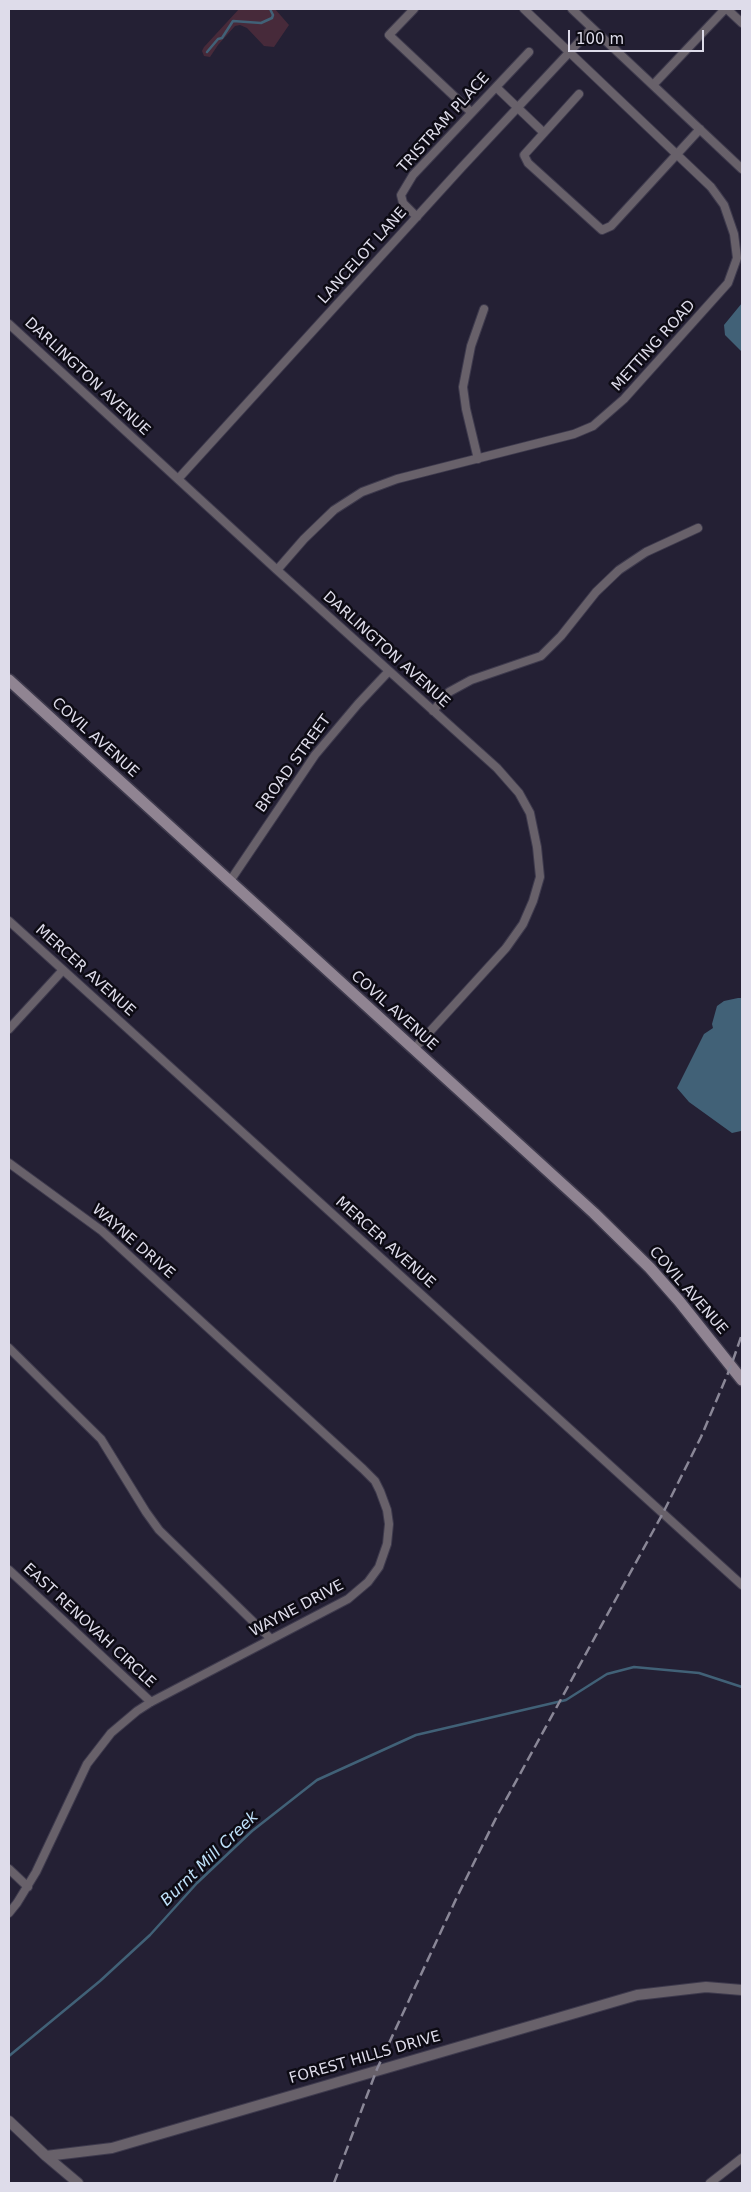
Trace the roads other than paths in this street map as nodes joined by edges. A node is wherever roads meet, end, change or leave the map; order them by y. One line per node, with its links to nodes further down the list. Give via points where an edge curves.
1 (414, 9): 13 (street, via 389,35)
2 (524, 9): 8 (street, METTING ROAD)
3 (572, 9): 6 (street)
4 (726, 9): 5 (street); 9 (street)
5 (742, 23)
6 (592, 28): 8 (street, LANCELOT LANE); 9 (street)
7 (529, 52): 10 (street, TRISTRAM PLACE)
8 (569, 53): 12 (street, LANCELOT LANE); 16 (street, METTING ROAD)
9 (653, 85): 14 (street)
10 (496, 87): 12 (street); 13 (street, TRISTRAM PLACE)
11 (579, 94): 15 (street)
12 (518, 108): 15 (street); 18 (street, LANCELOT LANE)
13 (471, 112): 18 (street, TRISTRAM PLACE, via 404,188 403,202)
14 (700, 130): 16 (street); 17 (street)
15 (543, 132): 16 (street, via 524,155 528,164 602,230 611,226)
16 (676, 154): 21 (street, METTING ROAD, via 711,187 724,205 734,234 737,258 728,284 601,421 574,434)
17 (742, 169)
18 (417, 217): 22 (street, LANCELOT LANE)
19 (484, 310): 21 (street, via 471,346 463,386)
20 (9, 324): 22 (street, DARLINGTON AVENUE)
21 (478, 459): 24 (street, METTING ROAD, via 388,482 348,499 304,539)
22 (178, 479): 24 (street, DARLINGTON AVENUE)
23 (698, 528): 27 (street, via 646,552 619,570 541,656 471,680 449,692)
24 (277, 570): 25 (street, DARLINGTON AVENUE)
25 (389, 671): 27 (street, DARLINGTON AVENUE); 28 (street, BROAD STREET, via 315,755)
26 (9, 680): 28 (main road, COVIL AVENUE)
27 (433, 710): 32 (street, DARLINGTON AVENUE, via 497,768 518,793 530,813 540,877 523,924 512,940)
28 (230, 881): 32 (main road, COVIL AVENUE)
29 (9, 921): 30 (street, MERCER AVENUE)
30 (63, 970): 31 (street); 37 (street, MERCER AVENUE)
31 (9, 1029)
32 (414, 1049): 35 (main road, COVIL AVENUE, via 632,1250 682,1304)
33 (9, 1163): 38 (street, WAYNE DRIVE, via 102,1231 363,1469 377,1486 385,1502 389,1524 387,1544 375,1573 348,1598)
34 (9, 1348): 38 (street, via 101,1439 159,1530)
35 (742, 1380)
36 (9, 1570): 39 (street, EAST RENOVAH CIRCLE)
37 (742, 1585)
38 (270, 1638): 39 (street, WAYNE DRIVE)
39 (151, 1702): 41 (street, WAYNE DRIVE, via 118,1726 98,1748 80,1778)
40 (9, 1869): 41 (street)
41 (28, 1887): 42 (street, WAYNE DRIVE)
42 (9, 1913)
43 (742, 1990): 45 (street, FOREST HILLS DRIVE, via 706,1988 637,1995 134,2142)
44 (9, 2121): 45 (street)
45 (46, 2156): 47 (street)
46 (742, 2158): 48 (street)
47 (78, 2183)
48 (710, 2183)

